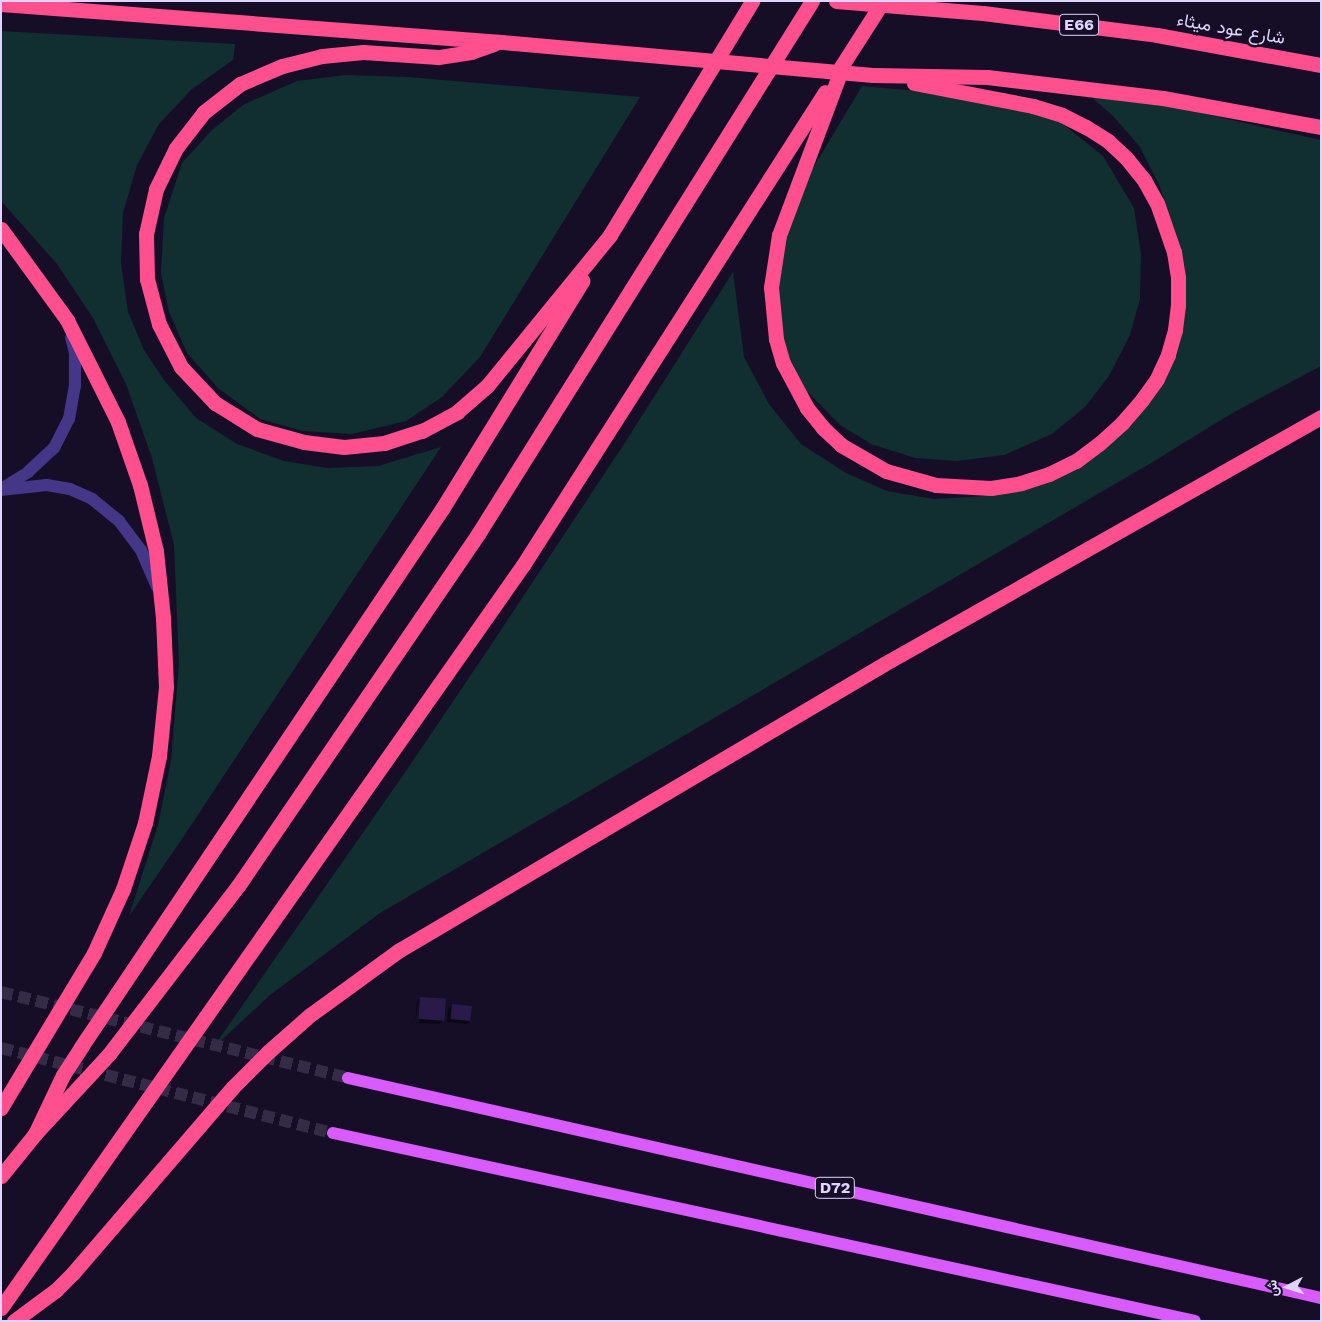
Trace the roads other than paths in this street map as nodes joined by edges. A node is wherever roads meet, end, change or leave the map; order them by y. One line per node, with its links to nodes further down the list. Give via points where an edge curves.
1 (752, 1): 12 (highway, bridge)
2 (812, 1): 20 (highway, bridge, via 478,534 238,886 109,1054)
3 (836, 1): 8 (highway, شارع عود ميثاء / E66, via 983,13 1147,34)
4 (883, 1): 7 (highway, bridge)
5 (1, 4): 6 (highway)
6 (502, 42): 9 (highway); 12 (highway, via 471,52 438,57 364,52 322,56 282,66 240,84 204,112 176,148 156,189 146,234 147,279 158,324 181,367 215,403 257,429 304,442 344,447 384,443 422,431 457,412 487,386)
7 (843, 64): 9 (highway, bridge, via 779,235 770,287 776,339 783,363 807,408 841,445 886,471 936,485 991,488 1030,480 1076,461 1100,444 1142,400 1168,355 1175,330 1178,278 1174,252 1157,203 1144,180 1108,141 1055,113 1034,106); 23 (highway, bridge, via 523,565)
8 (1321, 65)
9 (873, 75): 10 (highway, via 1007,79 1164,98)
10 (1321, 127)
11 (1, 229): 13 (highway)
12 (610, 236): 20 (highway, via 442,509 81,1047)
13 (67, 320): 15 (lane, via 75,353 75,386 69,419 54,448 28,472); 16 (highway, via 118,422 140,485 156,551)
14 (1321, 417): 24 (highway, via 875,669 383,961 310,1015 268,1052 233,1087 73,1272 56,1290)
15 (1, 489): 16 (lane, via 47,485 70,489 92,498 119,521 141,550 156,582)
16 (163, 618): 18 (highway, via 166,687 159,756 145,824 123,890 94,953)
17 (348, 1078): 22 (main road, D72)
18 (1, 1108)
19 (333, 1133): 25 (main road)
20 (35, 1134): 21 (highway)
21 (1, 1176)
22 (1321, 1298)
23 (1, 1308)
24 (14, 1321)
25 (1195, 1321)

